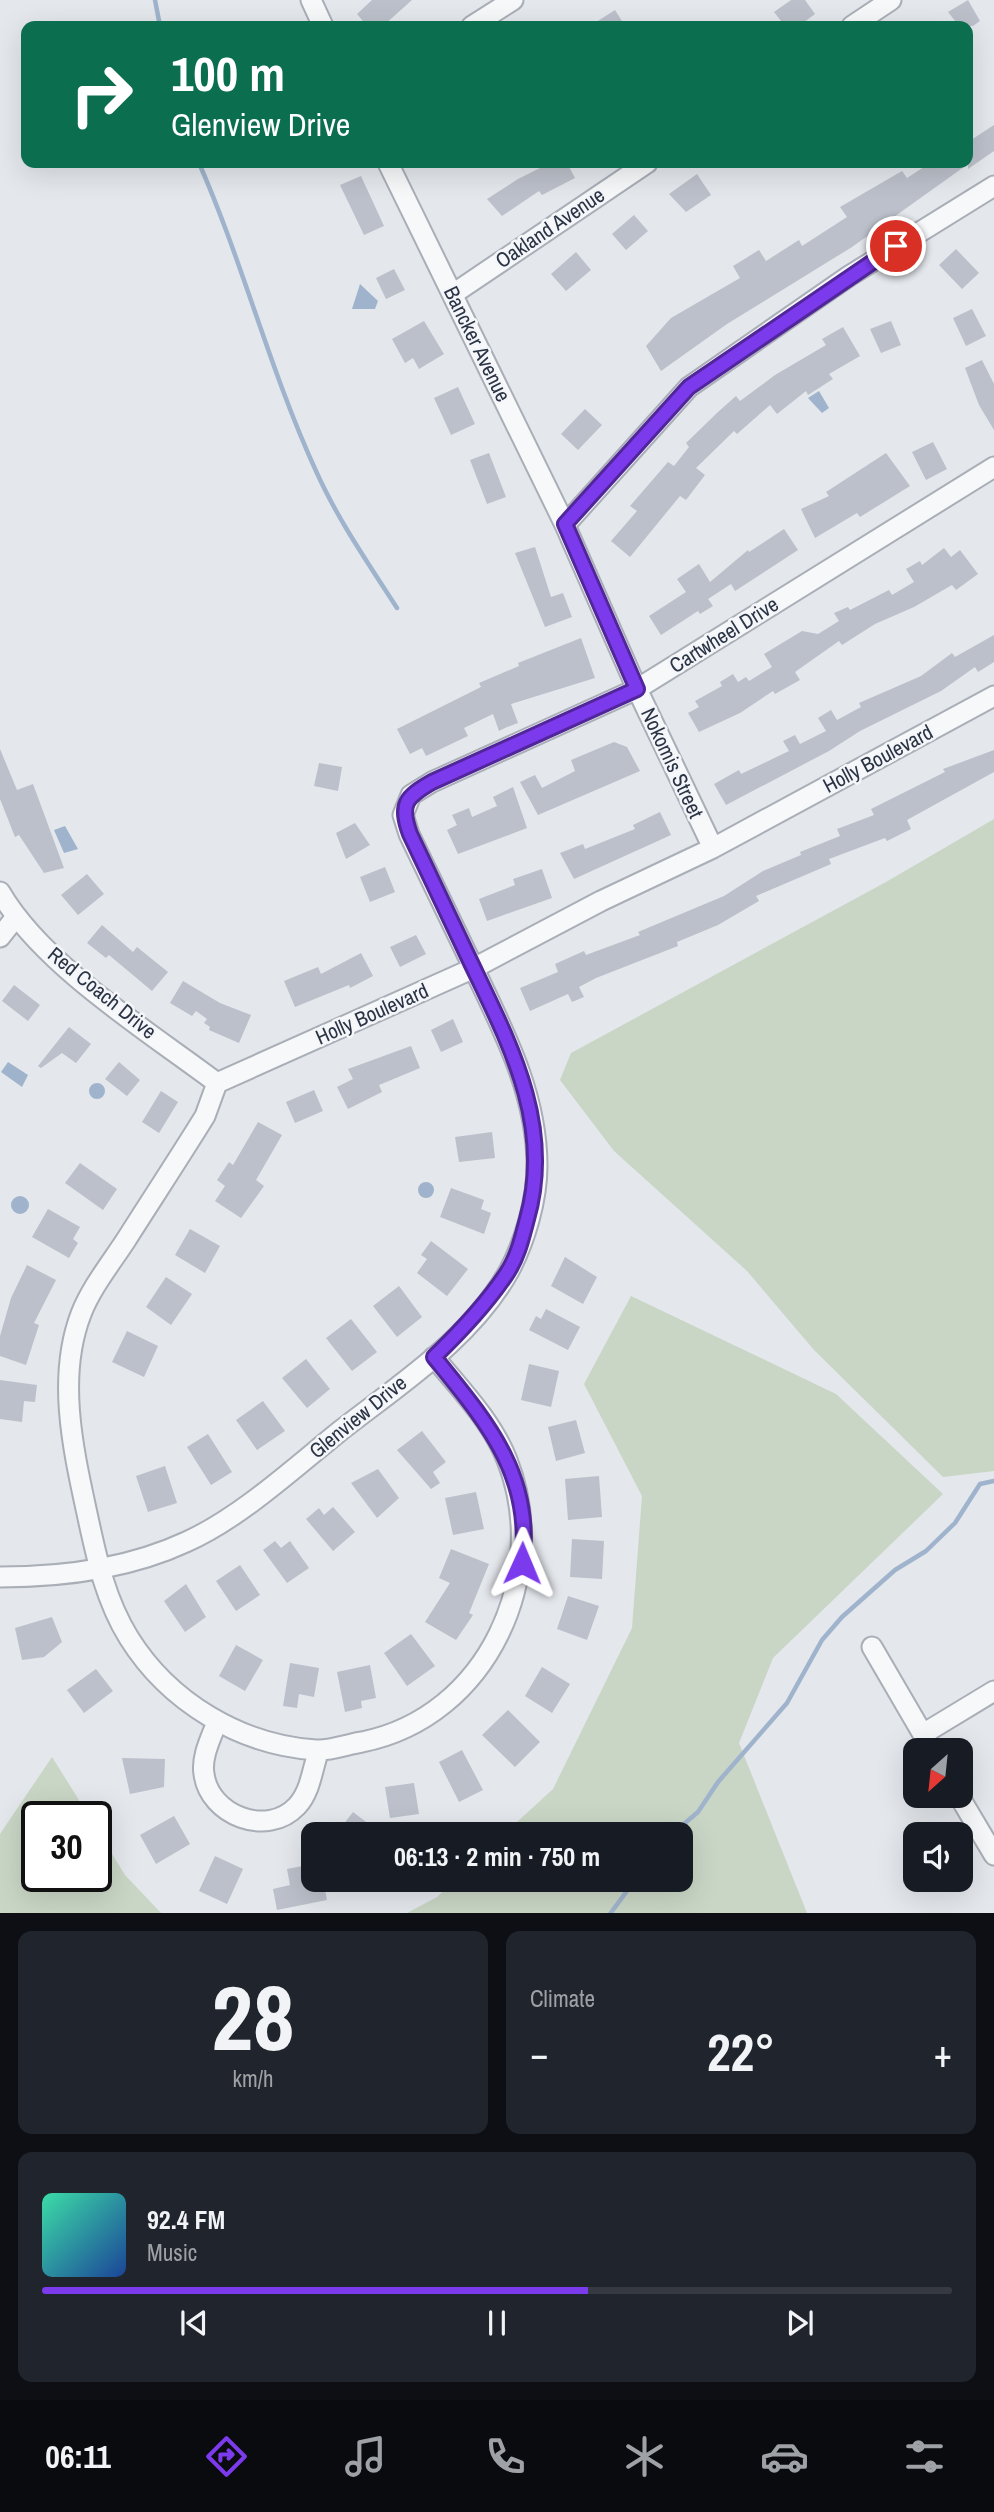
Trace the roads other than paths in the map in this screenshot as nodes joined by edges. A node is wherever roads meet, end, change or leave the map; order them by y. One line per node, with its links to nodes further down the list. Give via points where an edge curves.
1 (311, 0): 4 (street)
2 (513, 0): 5 (street)
3 (891, 0): 6 (street)
4 (321, 21)
5 (480, 21)
6 (860, 21)
7 (390, 168): 10 (street, Bancker Avenue)
8 (640, 168): 10 (street, Oakland Avenue)
9 (994, 186): 12 (street, via 857,271 689,387)
10 (453, 294): 12 (street, Bancker Avenue)
11 (994, 467): 13 (street, Cartwheel Drive)
12 (565, 524): 13 (street, Nokomis Street)
13 (637, 689): 15 (street, Cartwheel Drive, via 432,782); 16 (street, Nokomis Street)
14 (994, 696): 16 (street, Holly Boulevard)
15 (407, 801): 20 (street, Glenview Drive, via 403,815 410,834)
16 (713, 848): 20 (street, Holly Boulevard)
17 (0, 892): 18 (street, Red Coach Drive)
18 (15, 918): 19 (street); 21 (street, Red Coach Drive, via 103,998)
19 (0, 936)
20 (474, 968): 21 (street, Holly Boulevard); 22 (street, Glenview Drive, via 527,1092 537,1168 522,1242 508,1272 470,1322)
21 (217, 1083): 23 (street, via 205,1116 81,1314 68,1385 73,1443)
22 (434, 1357): 23 (street, Glenview Drive, via 302,1462 200,1535); 30 (street, via 488,1424 506,1456 522,1517 520,1579 499,1637 462,1686 404,1728)
23 (100, 1570): 24 (street, Glenview Drive); 27 (street, via 111,1604 148,1664 168,1687)
24 (0, 1577)
25 (872, 1647): 28 (street)
26 (994, 1691): 29 (street)
27 (217, 1722): 30 (street, via 259,1738); 30 (street, via 203,1765 204,1777 209,1794 235,1816 268,1820 296,1807 308,1787)
28 (926, 1738)
29 (933, 1738)
30 (319, 1750)
31 (966, 1808): 32 (street)
32 (994, 1854)

